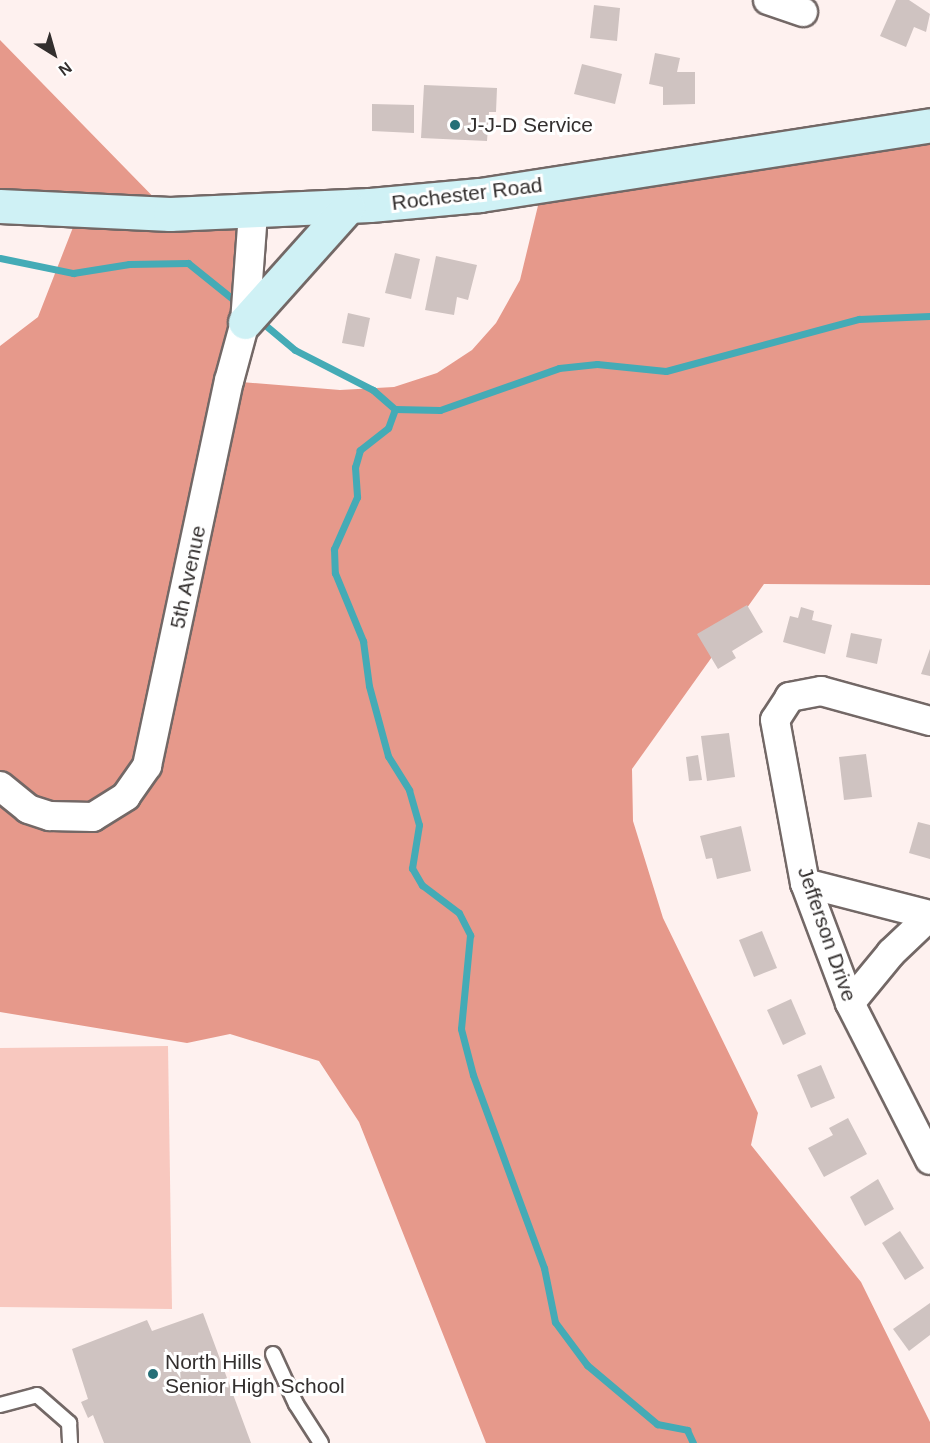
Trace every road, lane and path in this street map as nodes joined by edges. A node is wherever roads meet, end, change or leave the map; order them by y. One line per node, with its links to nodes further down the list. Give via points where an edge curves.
1 (768, 0): 2 (street)
2 (803, 12)
3 (930, 125): 5 (street, Rochester Road, via 480,195)
4 (0, 206): 6 (street, Rochester Road, via 170,214)
5 (348, 207): 6 (street, Rochester Road); 7 (street)
6 (253, 212): 7 (street, 5th Avenue)
7 (245, 322): 9 (street, 5th Avenue, via 147,766 126,796 93,817 50,816 28,809)
8 (930, 721): 10 (street, Jefferson Drive, via 821,691 790,697 775,720)
9 (0, 786)
10 (805, 883): 11 (street); 12 (street, Jefferson Drive)
11 (930, 915): 12 (street, via 891,953)
12 (850, 1004): 13 (street, Jefferson Drive)
13 (930, 1160)
14 (273, 1353): 17 (lane)
15 (0, 1405): 16 (lane, via 37,1395 69,1423)
16 (70, 1443)
17 (321, 1443)

